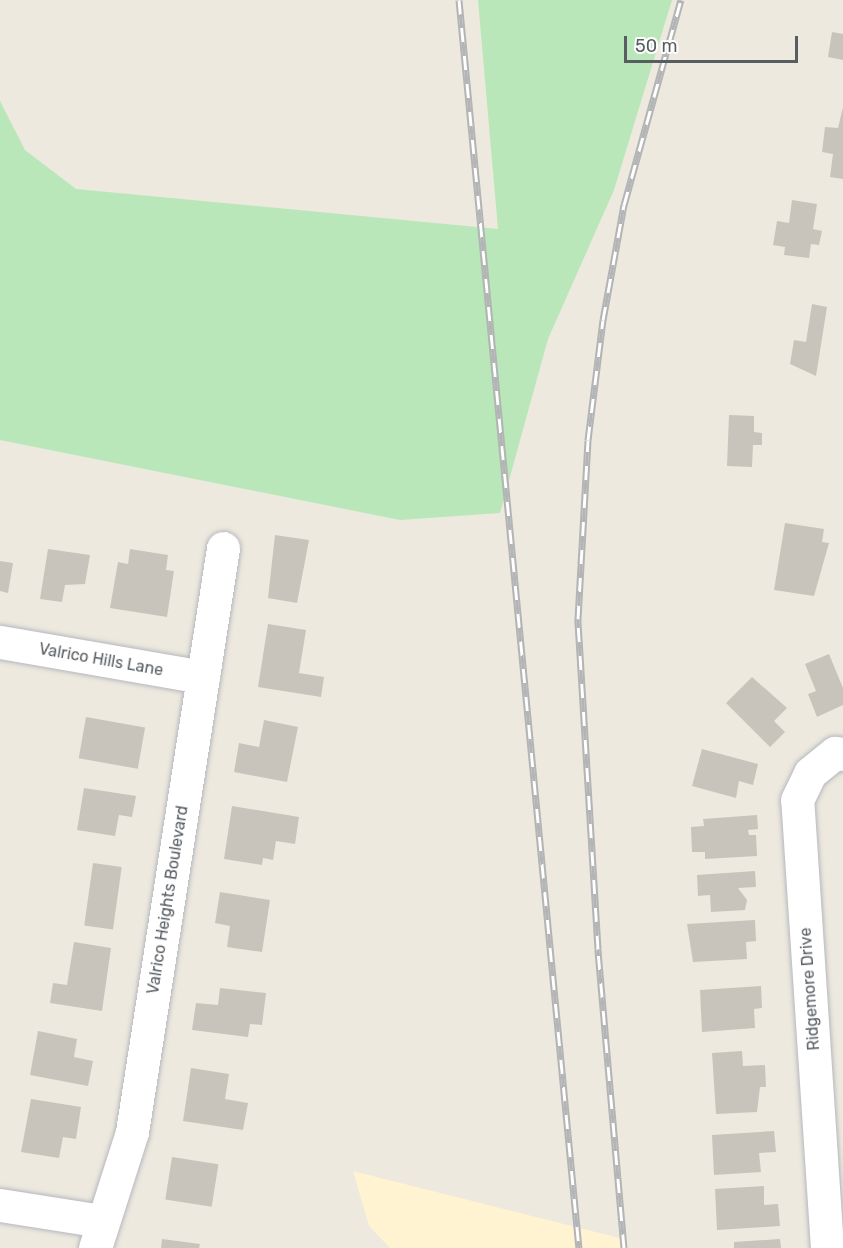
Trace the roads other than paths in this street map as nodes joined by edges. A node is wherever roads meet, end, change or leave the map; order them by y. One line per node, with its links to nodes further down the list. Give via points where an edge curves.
1 (223, 548): 3 (street, Valrico Heights Boulevard)
2 (0, 642): 3 (street, Valrico Hills Lane)
3 (202, 677): 7 (street, Valrico Heights Boulevard, via 132,1132)
4 (843, 754): 5 (street, Ridgemore Drive, via 835,753 810,772 797,800)
5 (832, 1178): 8 (street, Ridgemore Drive)
6 (0, 1205): 7 (street)
7 (99, 1235)
8 (827, 1248)

